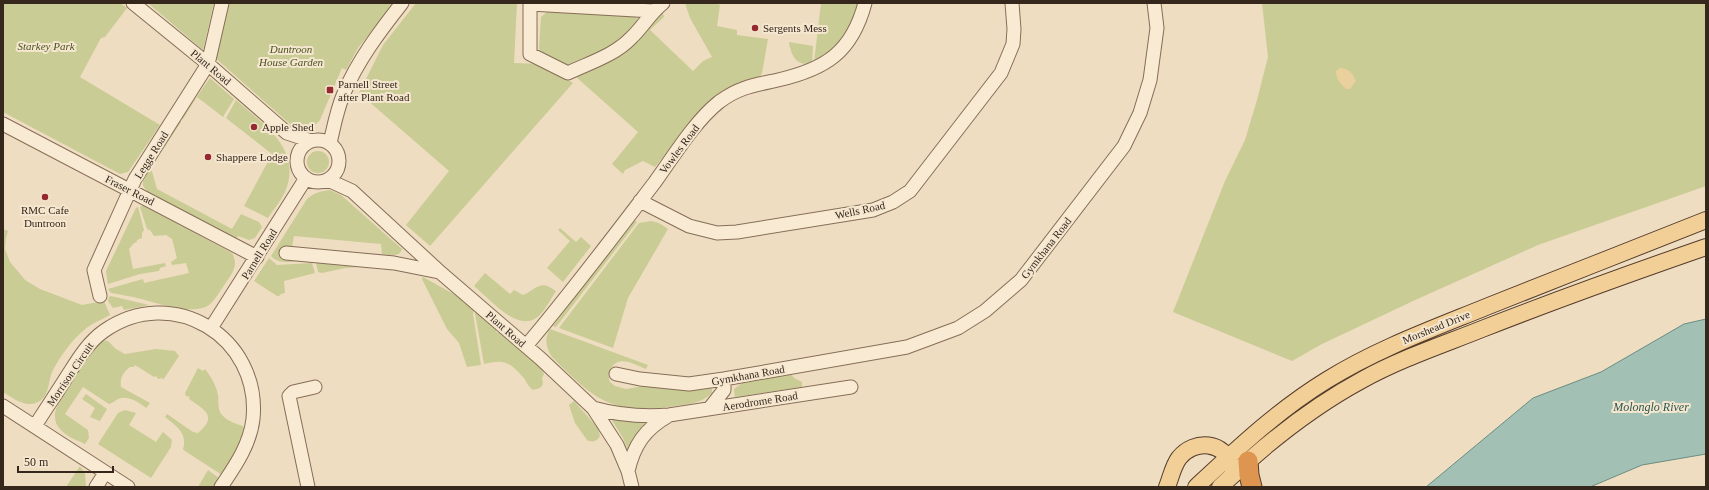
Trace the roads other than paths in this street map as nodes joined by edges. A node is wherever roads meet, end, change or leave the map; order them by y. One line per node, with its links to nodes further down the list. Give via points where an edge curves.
1 (133, 3): 8 (street, Plant Road)
2 (222, 3): 8 (street, Legge Road)
3 (402, 3): 12 (street, via 376,36 348,83)
4 (865, 3): 19 (street, Vowles Road, via 856,29 832,59 809,72 732,92 717,104 704,116)
5 (1012, 3): 19 (street, Wells Road, via 1013,44 1001,73 910,191 893,202 873,210 717,233 689,226)
6 (1154, 3): 29 (street, Gymkhana Road, via 1156,28 1150,80 1140,112 1124,146 1017,284 985,311 958,328 907,347)
7 (658, 7): 7 (street, via 530,4 530,54 568,73 625,43)
8 (208, 64): 10 (street, Plant Road); 17 (street, Legge Road, via 135,179)
9 (3, 124): 17 (street, Fraser Road)
10 (287, 133): 11 (street, Plant Road); 14 (street, Plant Road)
11 (311, 141): 12 (street); 14 (street, via 299,152)
12 (330, 143): 13 (street)
13 (339, 155): 16 (street, via 338,168); 18 (street, Plant Road)
14 (297, 159): 15 (street, via 301,173)
15 (306, 178): 16 (street, via 314,182); 23 (street, Parnell Road)
16 (328, 180): 18 (street, Plant Road)
17 (131, 191): 23 (street, Fraser Road); 25 (street, Legge Road, via 94,270)
18 (352, 191): 24 (street, Plant Road)
19 (640, 201): 27 (street, Vowles Road)
20 (1706, 220): 36 (main road, Morshead Drive, via 1397,343 1327,380)
21 (1706, 247): 39 (main road, Morshead Drive, via 1523,313 1398,362 1316,408)
22 (286, 253): 24 (street, via 394,263)
23 (257, 257): 26 (street, Parnell Road)
24 (441, 273): 27 (street, Plant Road)
25 (100, 296)
26 (211, 328): 37 (street, Morrison Circuit, via 188,318 160,313 133,317 113,325 86,347); 45 (street, Morrison Circuit, via 226,341 242,362 249,379 253,404 248,442)
27 (526, 346): 33 (street, Plant Road)
28 (616, 374): 29 (street, Gymkhana Road, via 689,384)
29 (724, 379): 34 (street, via 724,390)
30 (315, 387): 46 (street, via 293,392 289,396)
31 (851, 387): 34 (street, Aerodrome Road)
32 (3, 406): 37 (street)
33 (593, 408): 35 (street, Aerodrome Road, via 626,415); 40 (street, Plant Road, via 612,436)
34 (709, 409): 35 (street, Aerodrome Road)
35 (669, 415): 40 (street, Aerodrome Road, via 650,428 640,440 631,457)
36 (1268, 421): 38 (main road, Morshead Drive); 39 (main road, via 1255,438)
37 (34, 426): 41 (street)
38 (1228, 456): 42 (main road, via 1232,468); 48 (main road, via 1211,446 1191,449 1176,462); 49 (main road, Morshead Drive)
39 (1248, 461): 42 (main road, Morshead Drive); 50 (highway)
40 (628, 471): 47 (street, Plant Road)
41 (105, 473): 43 (street); 44 (street)
42 (1225, 482)
43 (124, 486)
44 (96, 487)
45 (221, 487)
46 (308, 487)
47 (632, 487)
48 (1167, 487)
49 (1196, 487)
50 (1252, 487)

